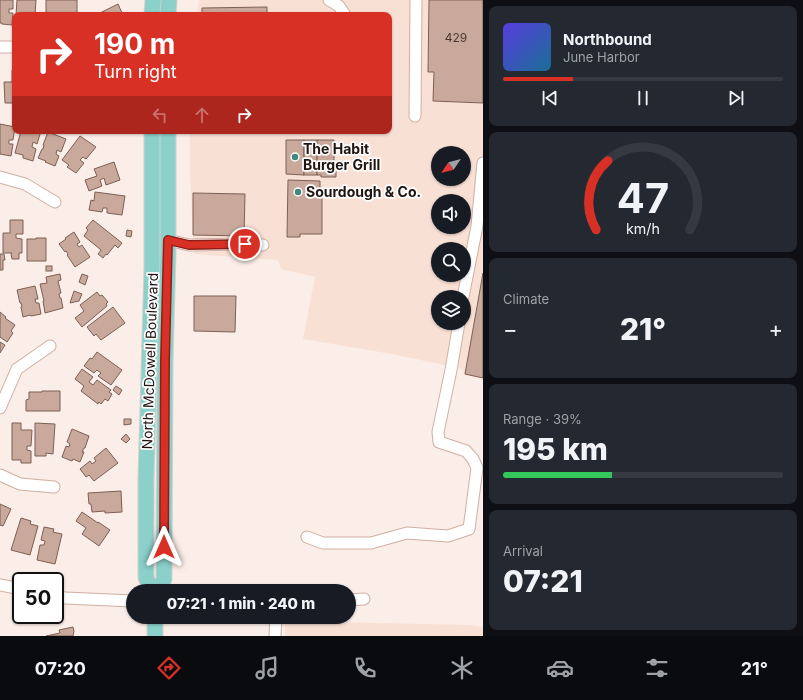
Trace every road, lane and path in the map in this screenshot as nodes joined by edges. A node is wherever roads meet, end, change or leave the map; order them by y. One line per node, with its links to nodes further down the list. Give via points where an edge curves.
1 (153, 0): 5 (main road)
2 (169, 0): 6 (main road)
3 (329, 0): 7 (street)
4 (416, 0): 10 (street)
5 (152, 12)
6 (168, 12)
7 (343, 12)
8 (0, 47): 9 (street)
9 (12, 47)
10 (415, 116)
11 (152, 134): 25 (main road, North McDowell Boulevard, via 152,273 146,479 146,577)
12 (168, 134): 16 (main road, North McDowell Boulevard)
13 (483, 163): 18 (street, via 477,226)
14 (0, 177): 15 (street, via 25,184)
15 (55, 202)
16 (168, 240): 17 (street, via 189,245); 26 (main road, North McDowell Boulevard, via 164,579)
17 (263, 245)
18 (465, 290)
19 (458, 330): 24 (street, via 438,432 439,442 466,451 477,468 468,529 448,536 407,534 371,543 323,543)
20 (50, 346): 21 (street, via 17,369)
21 (0, 408)
22 (0, 475): 23 (street, via 20,484)
23 (54, 487)
24 (306, 537)
25 (148, 584)
26 (162, 584)
27 (0, 585): 28 (street)
28 (12, 587)
29 (64, 598): 32 (street)
30 (364, 599): 31 (street)
31 (356, 600)
32 (126, 601)
33 (155, 624): 35 (main road)
34 (276, 624): 36 (street)
35 (155, 636)
36 (275, 636)

